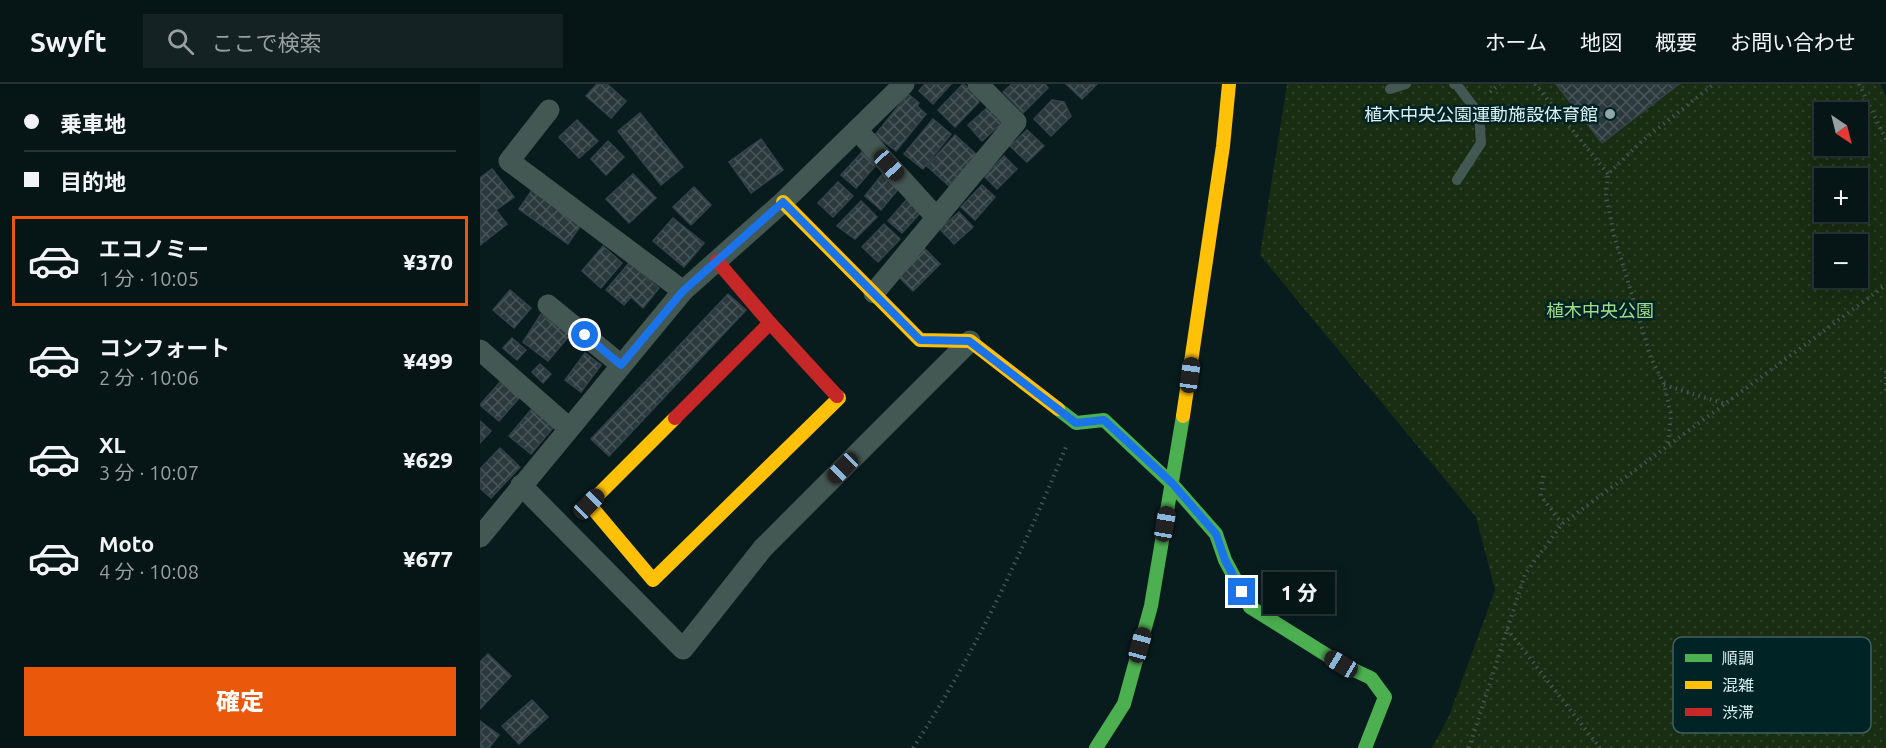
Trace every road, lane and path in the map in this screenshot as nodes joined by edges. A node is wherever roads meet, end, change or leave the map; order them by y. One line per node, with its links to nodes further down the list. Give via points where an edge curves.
1 (904, 84): 13 (street)
2 (978, 84): 18 (street, via 1016,122)
3 (1229, 84): 36 (street)
4 (1406, 84): 10 (lane)
5 (1454, 84): 16 (lane, via 1479,114 1481,143)
6 (1500, 84): 11 (path)
7 (1534, 84): 15 (path)
8 (1714, 84): 15 (path, via 1642,141)
9 (1858, 84): 14 (path)
10 (1390, 89)
11 (1490, 92)
12 (549, 110): 21 (street, via 509,161)
13 (857, 130): 17 (street); 18 (street)
14 (1886, 140)
15 (1608, 174): 29 (path, via 1606,195 1614,235 1651,358)
16 (1456, 180)
17 (783, 202): 19 (street); 22 (street)
18 (936, 217): 22 (street)
19 (717, 261): 21 (street); 24 (street)
20 (1886, 285): 31 (path)
21 (683, 291): 27 (street)
22 (874, 293): 25 (street, via 920,340)
23 (548, 305): 27 (street)
24 (770, 323): 24 (street, via 838,398 653,580 589,504)
25 (969, 341): 32 (street); 37 (street, via 763,548 682,649)
26 (480, 350): 33 (street)
27 (621, 365): 33 (street)
28 (1886, 371): 30 (path)
29 (1664, 384): 31 (path); 34 (path, via 1671,415)
30 (1886, 391)
31 (1727, 404): 34 (path)
32 (1076, 423): 36 (street, via 1104,420); 42 (path, via 993,608)
33 (569, 428): 37 (street)
34 (1668, 444): 39 (path)
35 (1543, 476): 39 (path, via 1541,496)
36 (1172, 483): 43 (street, via 1151,606 1124,704); 44 (street, via 1216,534 1250,608 1371,678 1385,697)
37 (521, 485): 38 (street)
38 (487, 514): 40 (street)
39 (1562, 524): 41 (path, via 1525,574)
40 (480, 537)
41 (1507, 629): 45 (path); 46 (path)
42 (913, 748)
43 (1096, 748)
44 (1365, 748)
45 (1470, 748)
46 (1600, 748)

